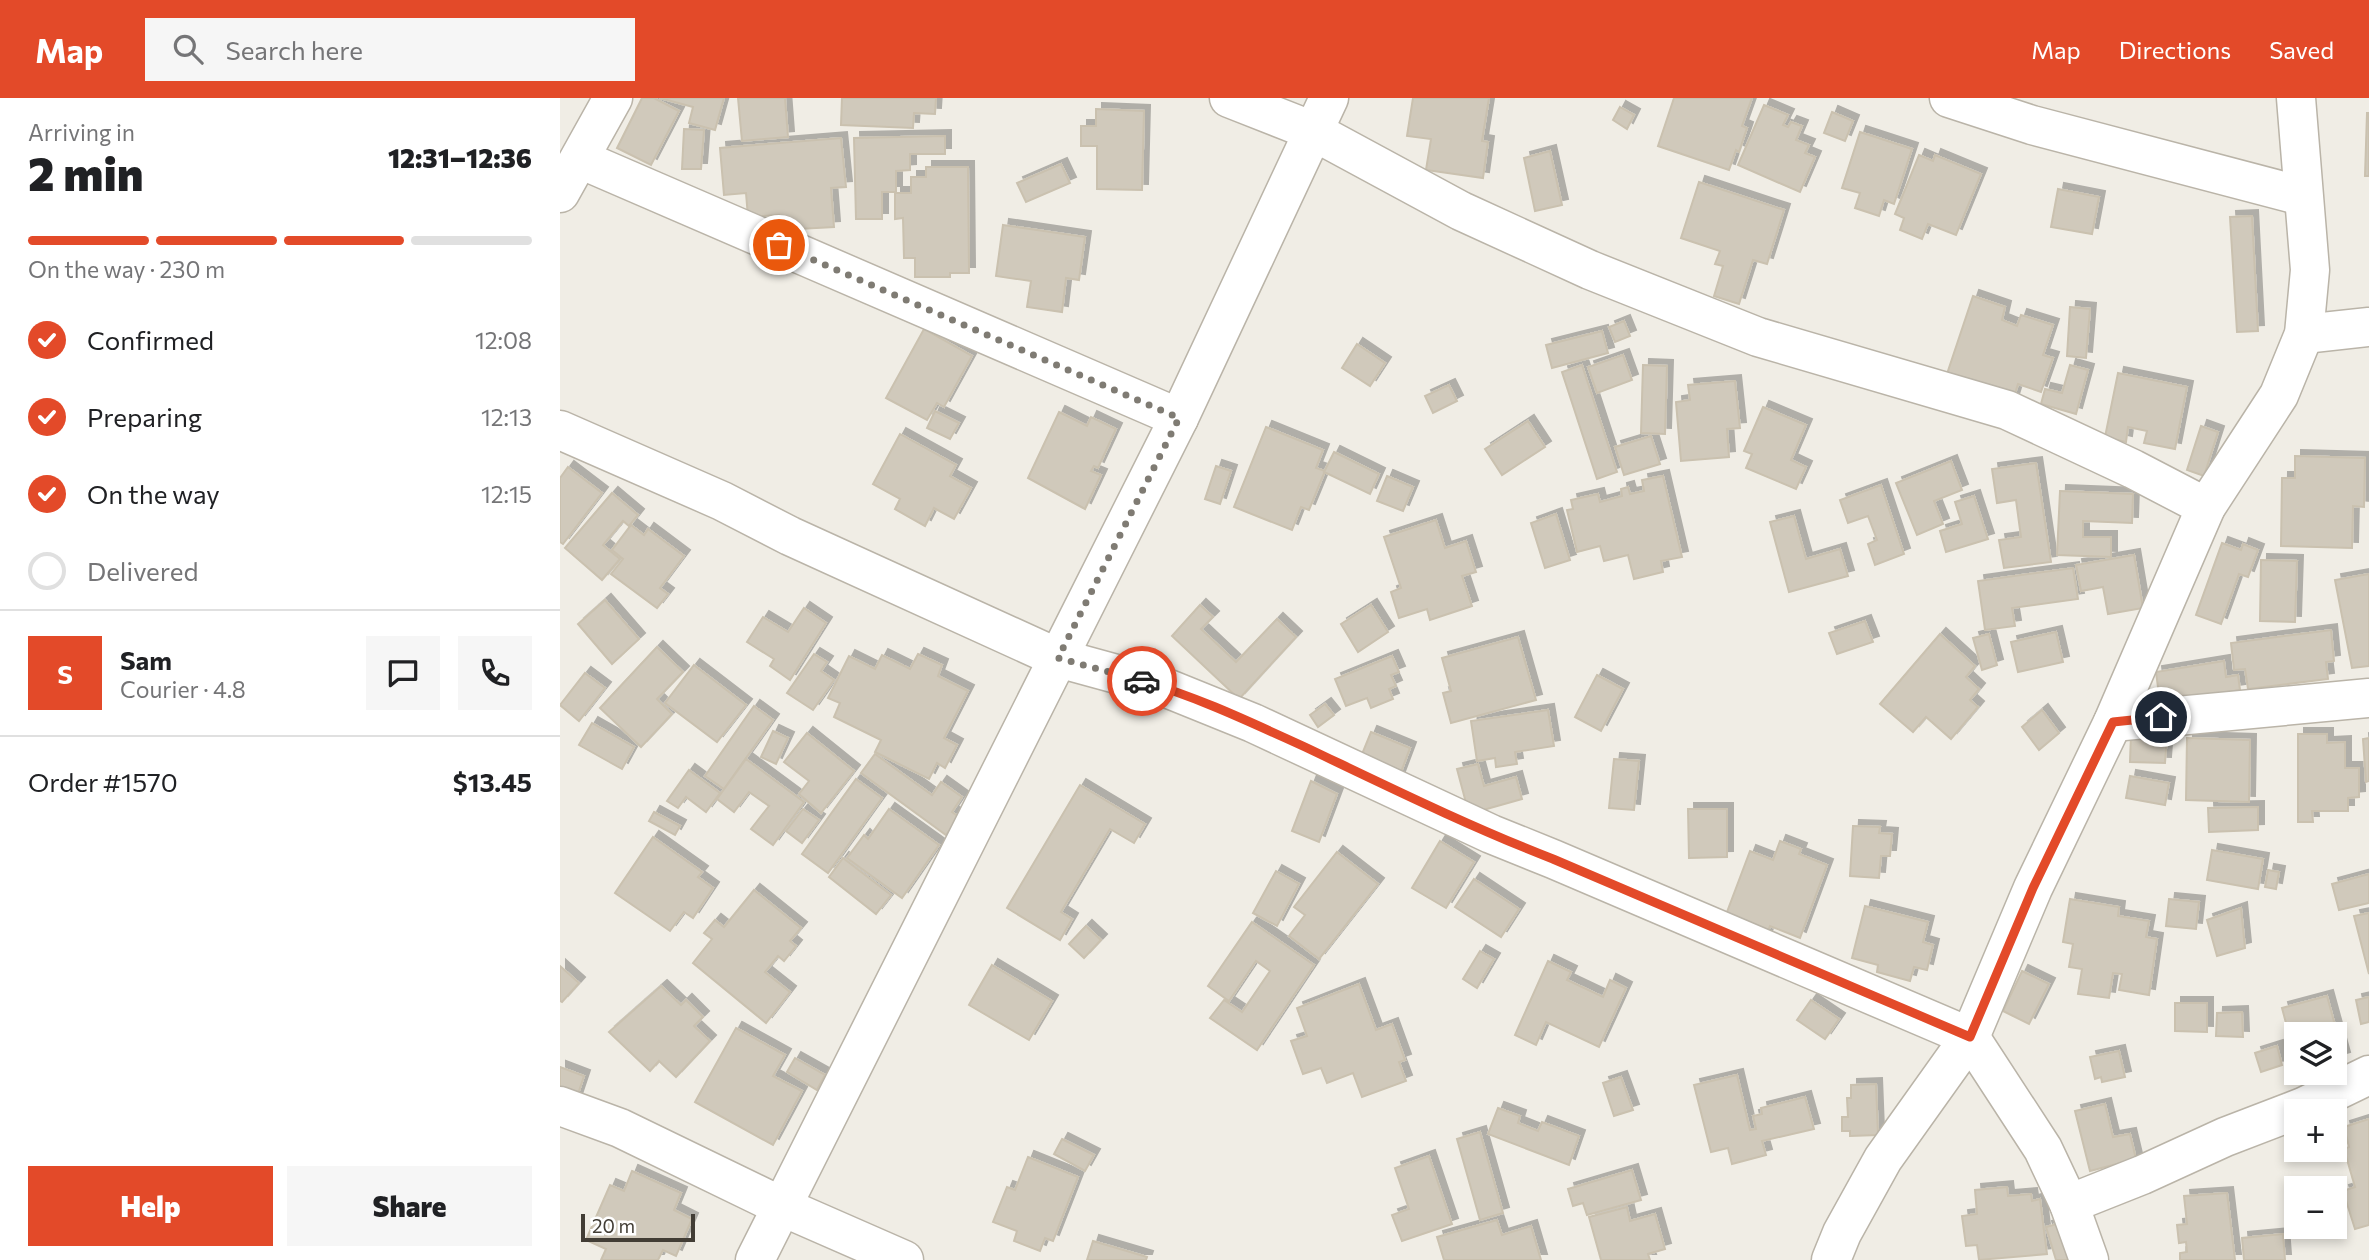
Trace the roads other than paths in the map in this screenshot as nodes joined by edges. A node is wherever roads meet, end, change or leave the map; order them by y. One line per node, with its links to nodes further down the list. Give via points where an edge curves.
1 (613, 98): 6 (street)
2 (1229, 98): 5 (street)
3 (1949, 98): 8 (street, via 2032,125)
4 (2296, 98): 8 (street)
5 (1321, 115): 11 (street); 13 (street, via 1461,211 1590,270 1758,337 2007,410)
6 (580, 159): 7 (street); 11 (street)
7 (560, 193)
8 (2302, 196): 10 (street, via 2310,270)
9 (2369, 327): 10 (street)
10 (2304, 334): 13 (street, via 2279,395)
11 (1179, 418): 14 (street)
12 (560, 430): 14 (street)
13 (2206, 507): 16 (street)
14 (1058, 658): 17 (street, via 1164,687 1254,723 1491,834); 21 (street)
15 (2369, 698): 16 (street)
16 (2113, 722): 17 (street, via 2033,888)
17 (1970, 1037): 20 (street, via 2043,1149); 24 (street, via 1883,1159)
18 (2369, 1075): 20 (street)
19 (560, 1106): 21 (street, via 620,1128)
20 (2069, 1204): 25 (street)
21 (783, 1207): 22 (street); 23 (street)
22 (755, 1260)
23 (904, 1260)
24 (1831, 1260)
25 (2089, 1260)

